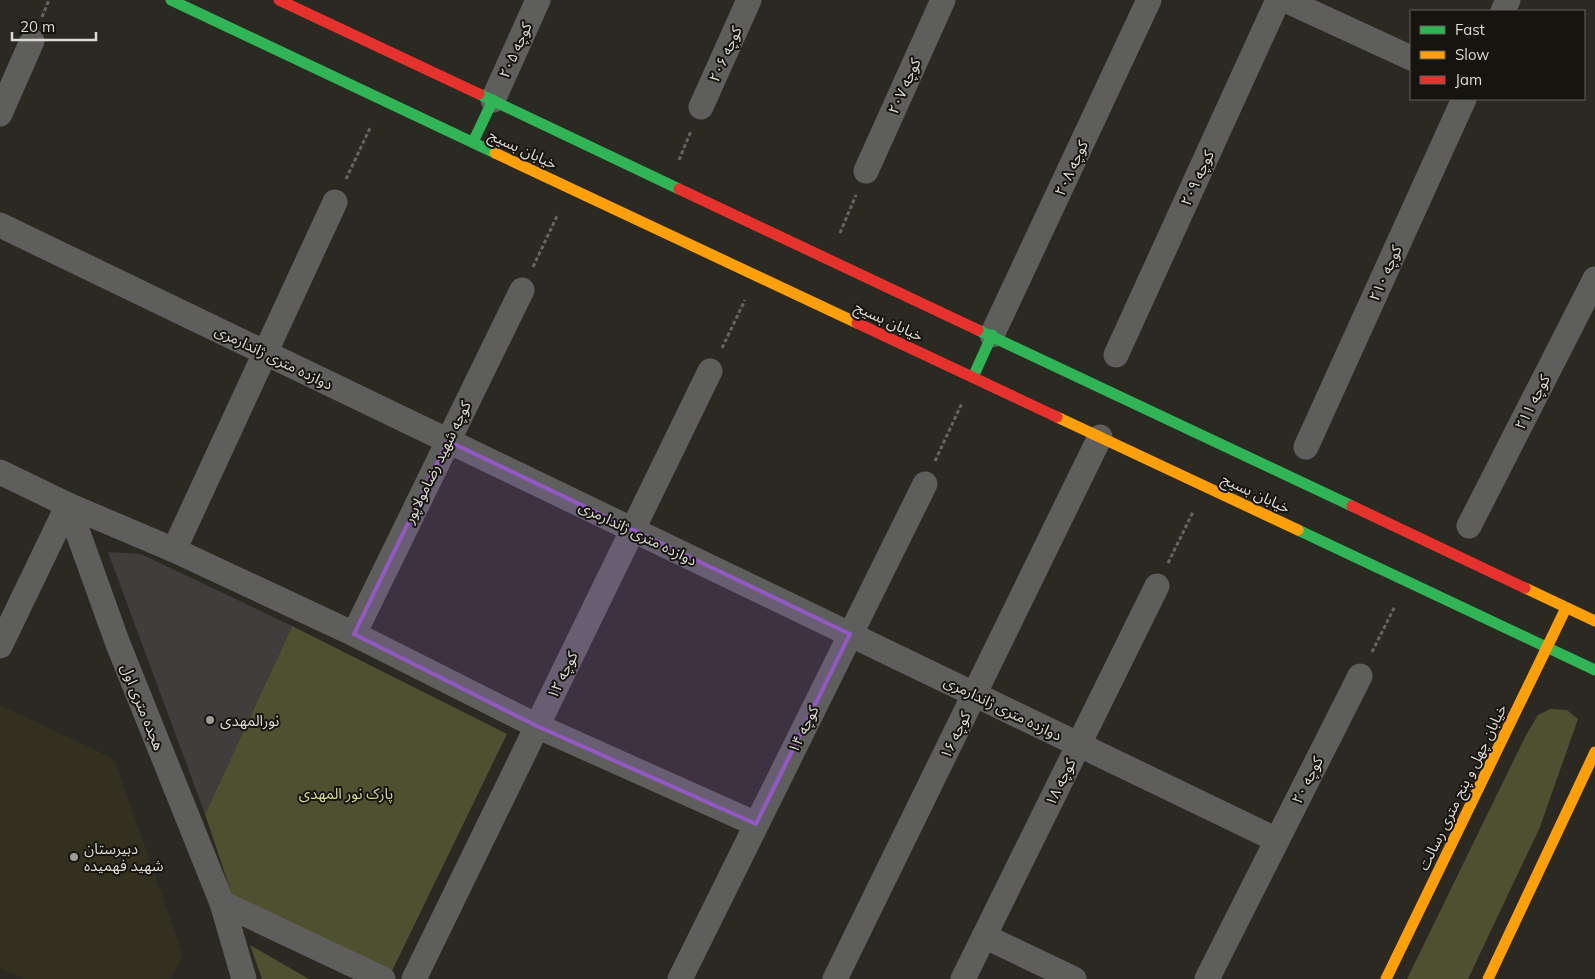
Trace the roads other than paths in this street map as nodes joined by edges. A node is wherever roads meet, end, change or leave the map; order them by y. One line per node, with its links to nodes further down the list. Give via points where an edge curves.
1 (171, 0): 15 (main road, خیابان بسیج)
2 (279, 0): 11 (main road, خیابان بسیج)
3 (538, 0): 11 (street, ۲۰۵ کوچه)
4 (749, 0): 13 (street, ۲۰۶ کوچه)
5 (943, 0): 16 (street, ۲۰۷ کوچه)
6 (1149, 0): 21 (street, ۲۰۸ کوچه)
7 (1278, 0): 23 (street, ۲۰۹ کوچه)
8 (1285, 0): 10 (street)
9 (32, 41): 14 (street)
10 (1410, 58)
11 (493, 100): 15 (main road); 21 (main road, خیابان بسیج)
12 (1464, 100): 28 (street, ۲۱۰ کوچه)
13 (701, 107)
14 (0, 114)
15 (473, 142): 25 (main road, خیابان بسیج)
16 (866, 172)
17 (335, 202): 22 (street)
18 (0, 225): 22 (street, دوازده متری ژاندارمری)
19 (1595, 279): 32 (street, کوچه ۲۱۱)
20 (522, 290): 27 (street, کوچه شهید رضامولاپور)
21 (992, 335): 25 (main road); 36 (main road, خیابان بسیج)
22 (265, 353): 27 (street, دوازده متری ژاندارمری); 34 (street)
23 (1116, 355)
24 (710, 372): 33 (street, ۱۲ کوچه)
25 (973, 377): 26 (main road, خیابان بسیج)
26 (1100, 437): 41 (main road, خیابان بسیج); 44 (street, ۱۶ کوچه)
27 (448, 440): 33 (street, دوازده متری ژاندارمری); 38 (street, کوچه شهید رضامولاپور)
28 (1306, 446)
29 (0, 472): 31 (street)
30 (924, 484): 39 (street, ‍‍ ۱۴ کوچه)
31 (68, 505): 34 (street); 40 (street); 50 (street, هجده متری اول, via 118,644)
32 (1469, 526)
33 (633, 530): 39 (street, دوازده متری ژاندارمری); 45 (street, ۱۲ کوچه)
34 (174, 550): 38 (street)
35 (1157, 586): 46 (street, ۱۸ کوچه)
36 (1566, 608): 37 (main road, خیابان بسیج); 41 (main road, خیابان چهل و پنج متری رسالت)
37 (1595, 621)
38 (354, 634): 45 (street)
39 (850, 634): 44 (street, دوازده متری ژاندارمری); 48 (street, ‍‍ ۱۴ کوچه)
40 (0, 646)
41 (1547, 647): 42 (main road, خیابان بسیج); 60 (main road, خیابان چهل و پنج متری رسالت)
42 (1595, 670)
43 (1360, 676): 49 (street, ۲۰ کوچه)
44 (974, 694): 46 (street, دوازده متری ژاندارمری); 56 (street, ۱۶ کوچه)
45 (537, 726): 48 (street); 54 (street, ۱۲ کوچه)
46 (1078, 744): 49 (street, دوازده متری ژاندارمری); 51 (street, ۱۸ کوچه)
47 (1595, 752): 61 (main road)
48 (756, 824): 55 (street, ‍‍ ۱۴ کوچه)
49 (1277, 840): 59 (street, ۲۰ کوچه)
50 (222, 903): 52 (street, هجده متری اول); 53 (street)
51 (984, 936): 57 (street, ۱۸ کوچه); 58 (street)
52 (244, 979)
53 (383, 979)
54 (414, 979)
55 (680, 979)
56 (835, 979)
57 (962, 979)
58 (1074, 979)
59 (1207, 979)
60 (1386, 979)
61 (1488, 979)

